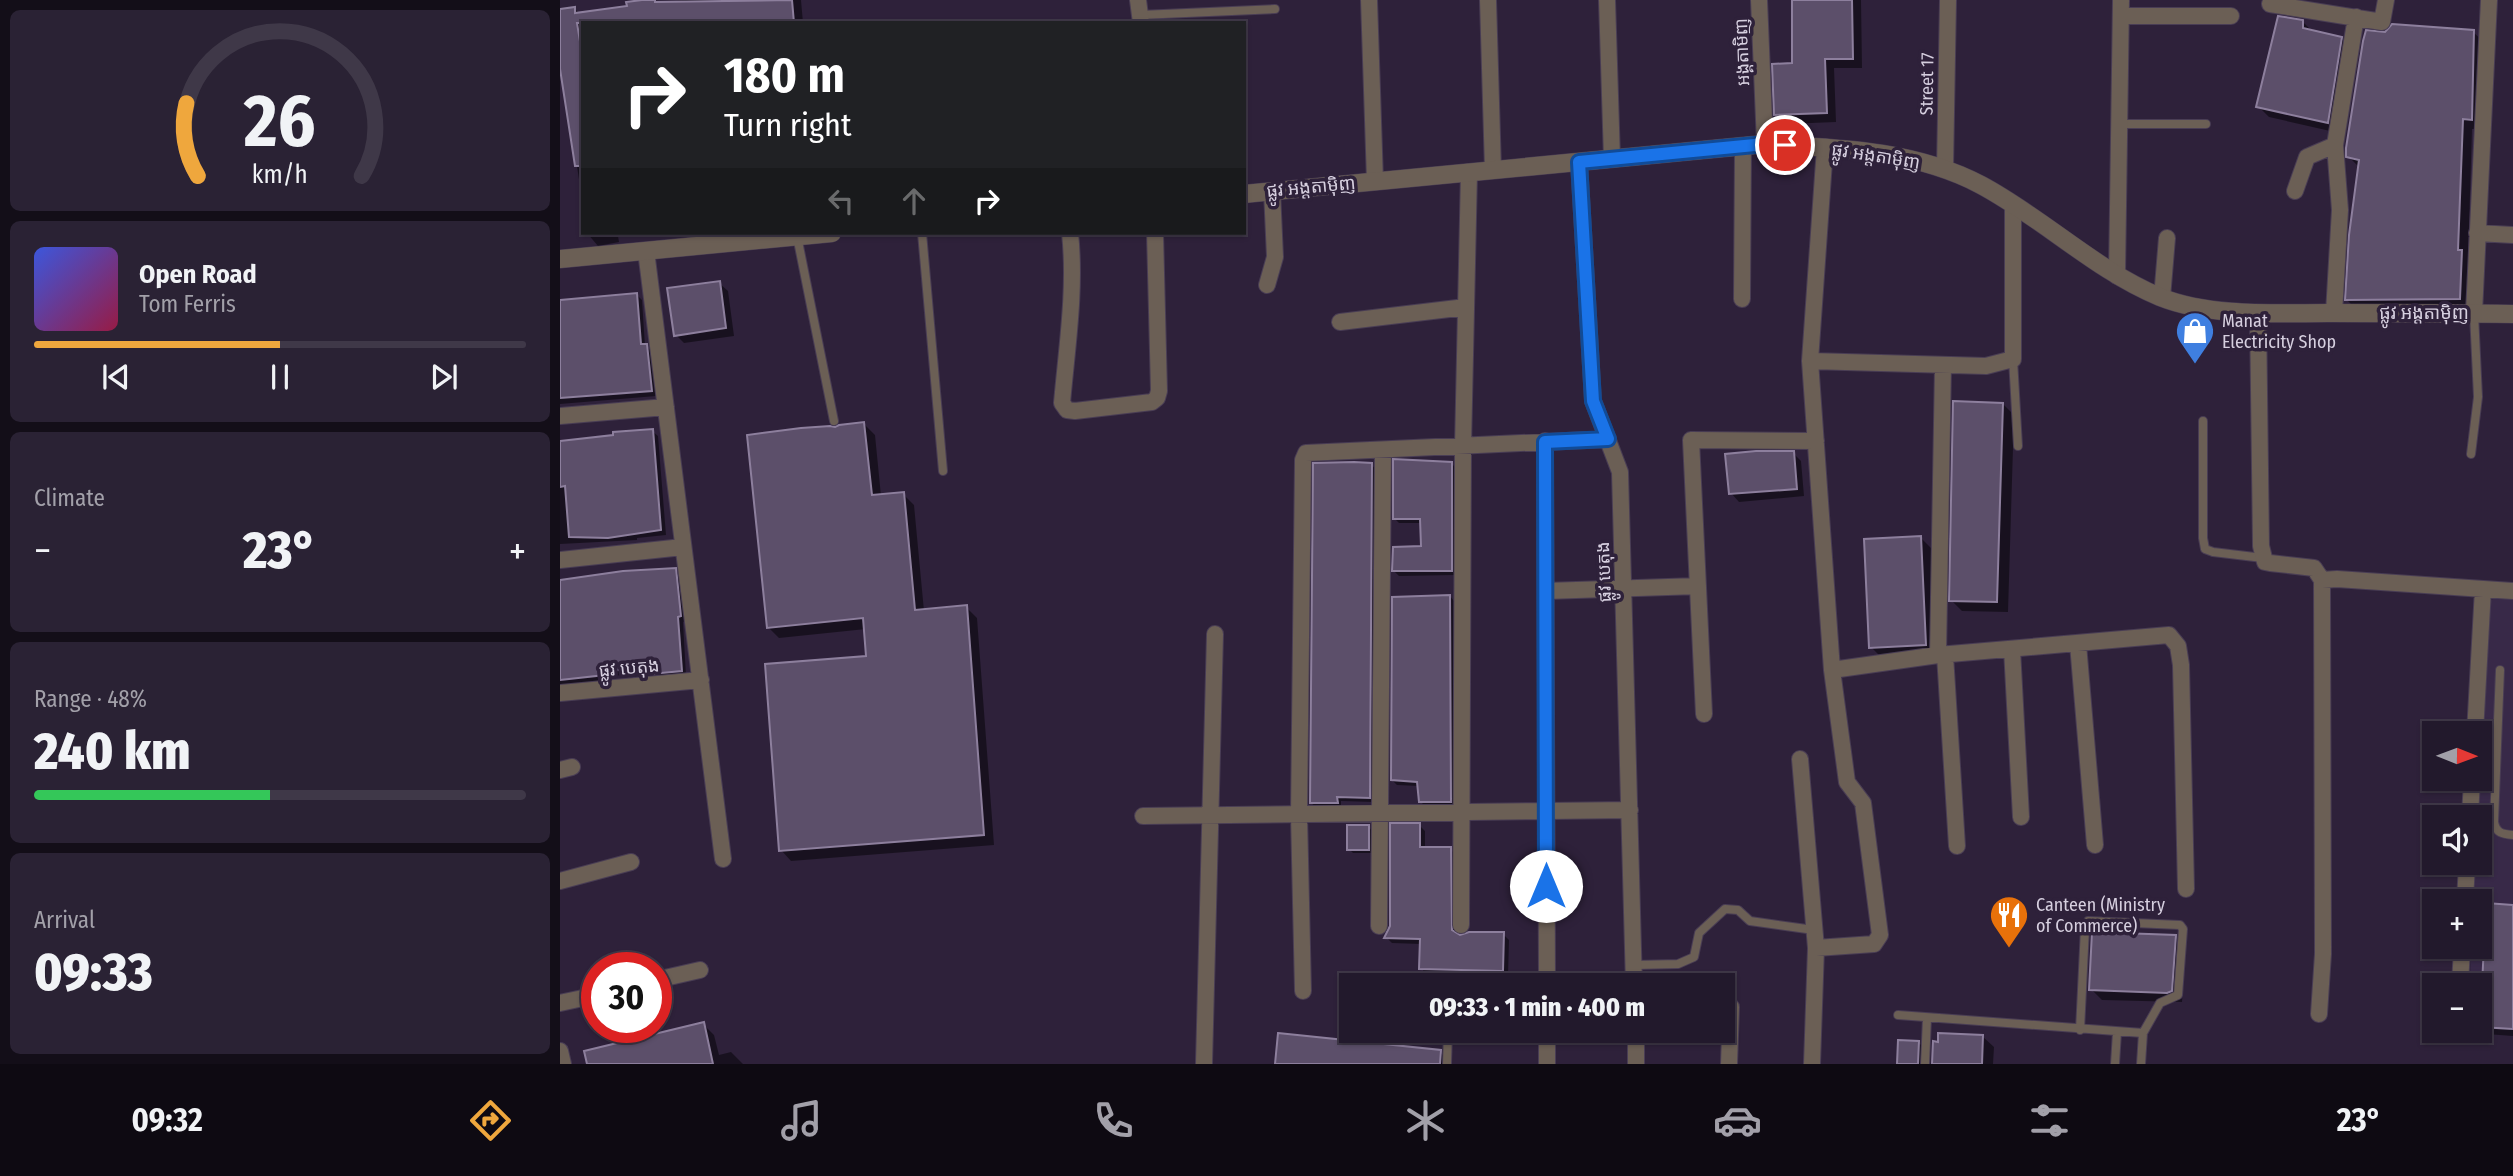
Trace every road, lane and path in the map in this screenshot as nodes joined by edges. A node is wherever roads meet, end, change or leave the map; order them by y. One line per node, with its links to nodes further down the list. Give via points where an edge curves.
1 (1368, 0): 25 (street)
2 (1488, 0): 23 (street)
3 (1607, 0): 20 (street)
4 (1759, 0): 16 (street, អង្គតាមិញ)
5 (1948, 0): 22 (street, Street 17)
6 (2386, 0): 13 (street, via 2382,22)
7 (2489, 0): 30 (street)
8 (2270, 4): 13 (street)
9 (2121, 8): 12 (street); 14 (street)
10 (1275, 9): 11 (lane)
11 (1140, 13)
12 (2231, 16)
13 (2356, 17): 17 (street)
14 (2121, 124): 15 (lane); 41 (street)
15 (2206, 124)
16 (1765, 144): 18 (street, ផ្លូវ អង្តតាម៉ិញ); 19 (street, ផ្លូវ អង្តតាម៉ិញ)
17 (2335, 145): 27 (street, via 2307,157); 47 (street, via 2340,210)
18 (1744, 146): 20 (street, ផ្លូវ អង្តតាម៉ិញ); 44 (street)
19 (1825, 147): 22 (street, ផ្លូវ អង្តតាម៉ិញ, via 1899,156); 52 (street)
20 (1612, 159): 21 (street, ផ្លូវ អង្តតាម៉ិញ)
21 (1579, 162): 23 (street, ផ្លូវ អង្តតាម៉ិញ); 58 (street, ផ្លូវ បេតុង, via 1593,401)
22 (1945, 169): 29 (street, ផ្លូវ អង្តតាម៉ិញ)
23 (1493, 170): 24 (street, ផ្លូវ អង្តតាម៉ិញ)
24 (1469, 172): 25 (street, ផ្លូវ អង្តតាម៉ិញ); 45 (street)
25 (1375, 181): 26 (street, ផ្លូវ អង្តតាម៉ិញ)
26 (1272, 191): 28 (street, ផ្លូវ អង្តតាម៉ិញ); 42 (street, via 1275,257)
27 (2295, 191)
28 (1246, 194)
29 (2013, 204): 41 (street, ផ្លូវ អង្តតាម៉ិញ); 51 (street)
30 (2477, 233): 31 (street); 48 (street)
31 (2513, 234)
32 (809, 235): 36 (street)
33 (922, 235): 65 (lane)
34 (1070, 235): 35 (street, via 1072,287 1062,402 1067,410 1075,411 1157,398)
35 (1154, 235)
36 (797, 236): 37 (street); 56 (lane)
37 (722, 238): 39 (street)
38 (2167, 239): 43 (street)
39 (646, 251): 40 (street); 54 (street)
40 (560, 258)
41 (2117, 276): 43 (street, ផ្លូវ អង្តតាម៉ិញ)
42 (1267, 285)
43 (2162, 298): 46 (street, ផ្លូវ អង្តតាម៉ិញ)
44 (1742, 299)
45 (1466, 307): 50 (street); 62 (street)
46 (2259, 313): 47 (street, ផ្លូវ អង្តតាម៉ិញ); 67 (street)
47 (2334, 313): 48 (street, ផ្លូវ អង្តតាម៉ិញ)
48 (2474, 313): 49 (street, ផ្លូវ អង្តតាម៉ិញ); 64 (lane, via 2477,397)
49 (2513, 314)
50 (1340, 322)
51 (2013, 359): 53 (street, via 1986,366); 61 (lane)
52 (1810, 361): 53 (street); 59 (street)
53 (1943, 365): 78 (street)
54 (666, 407): 55 (street); 66 (street)
55 (560, 416)
56 (834, 421)
57 (2203, 421): 67 (lane, via 2205,549)
58 (1608, 439): 60 (street); 71 (street, ផ្លូវ បេតុង, via 1620,472)
59 (1816, 441): 70 (street, via 1691,440); 79 (street)
60 (1545, 442): 62 (street); 73 (street)
61 (2018, 446)
62 (1463, 447): 63 (street); 88 (street)
63 (1383, 450): 89 (street); 90 (street, via 1311,451 1303,460)
64 (2471, 454)
65 (943, 471)
66 (683, 547): 68 (street); 81 (street)
67 (2263, 558): 69 (street, via 2270,563 2314,568)
68 (560, 559)
69 (2322, 580): 72 (street); 113 (street, via 2323,954)
70 (1698, 586): 71 (street); 83 (street)
71 (1623, 588): 73 (street); 86 (street, ផ្លូវ បេតុង)
72 (2483, 589): 74 (street); 84 (street)
73 (1546, 591): 87 (street)
74 (2513, 591)
75 (1215, 634): 91 (street)
76 (2078, 645): 77 (street); 95 (street); 100 (street, via 2169,635 2178,646)
77 (2012, 649): 78 (street); 93 (street)
78 (1941, 655): 79 (street); 96 (street)
79 (1832, 670): 104 (street, via 1847,782 1863,803 1880,935 1874,944)
80 (2500, 670): 94 (lane, via 2494,822 2501,834)
81 (701, 680): 82 (street, ផ្លូវ បេតុង); 97 (street)
82 (560, 693)
83 (1704, 714)
84 (2475, 721)
85 (1800, 759): 103 (street)
86 (1630, 810): 87 (street); 105 (street, ផ្លូវ បេតុង)
87 (1546, 811): 88 (street); 107 (street)
88 (1462, 813): 89 (street); 101 (street)
89 (1381, 814): 90 (street); 102 (street)
90 (1298, 815): 91 (street); 110 (street)
91 (1210, 816): 92 (street); 125 (street)
92 (1143, 817)
93 (2021, 817)
94 (2513, 835)
95 (2095, 845)
96 (1957, 846)
97 (723, 859)
98 (631, 862): 99 (street)
99 (560, 881)
100 (2186, 888)
101 (1461, 925)
102 (1379, 926)
103 (1814, 930): 104 (street); 105 (lane, via 1750,921 1738,910 1725,909 1699,933 1694,957 1678,964)
104 (1816, 948): 130 (street)
105 (1634, 965): 108 (street, ផ្លូវ បេតុង)
106 (700, 970): 109 (street)
107 (1547, 973)
108 (1634, 973)
109 (672, 976)
110 (1303, 991)
111 (581, 998): 112 (street)
112 (560, 1003)
113 (2319, 1014)
114 (1898, 1016): 115 (lane)
115 (1927, 1018): 116 (lane); 131 (lane)
116 (2080, 1030): 117 (lane); 118 (lane, via 2088,921 2180,925 2178,995 2160,1003)
117 (2117, 1032): 118 (lane); 132 (lane)
118 (2143, 1033): 133 (lane)
119 (1448, 1043): 126 (lane)
120 (1547, 1043): 127 (street)
121 (1636, 1043): 128 (street)
122 (1730, 1043): 129 (street)
123 (560, 1051): 124 (street)
124 (563, 1064)
125 (1205, 1064)
126 (1447, 1064)
127 (1547, 1064)
128 (1636, 1064)
129 (1729, 1064)
130 (1812, 1064)
131 (1925, 1064)
132 (2115, 1064)
133 (2141, 1064)

